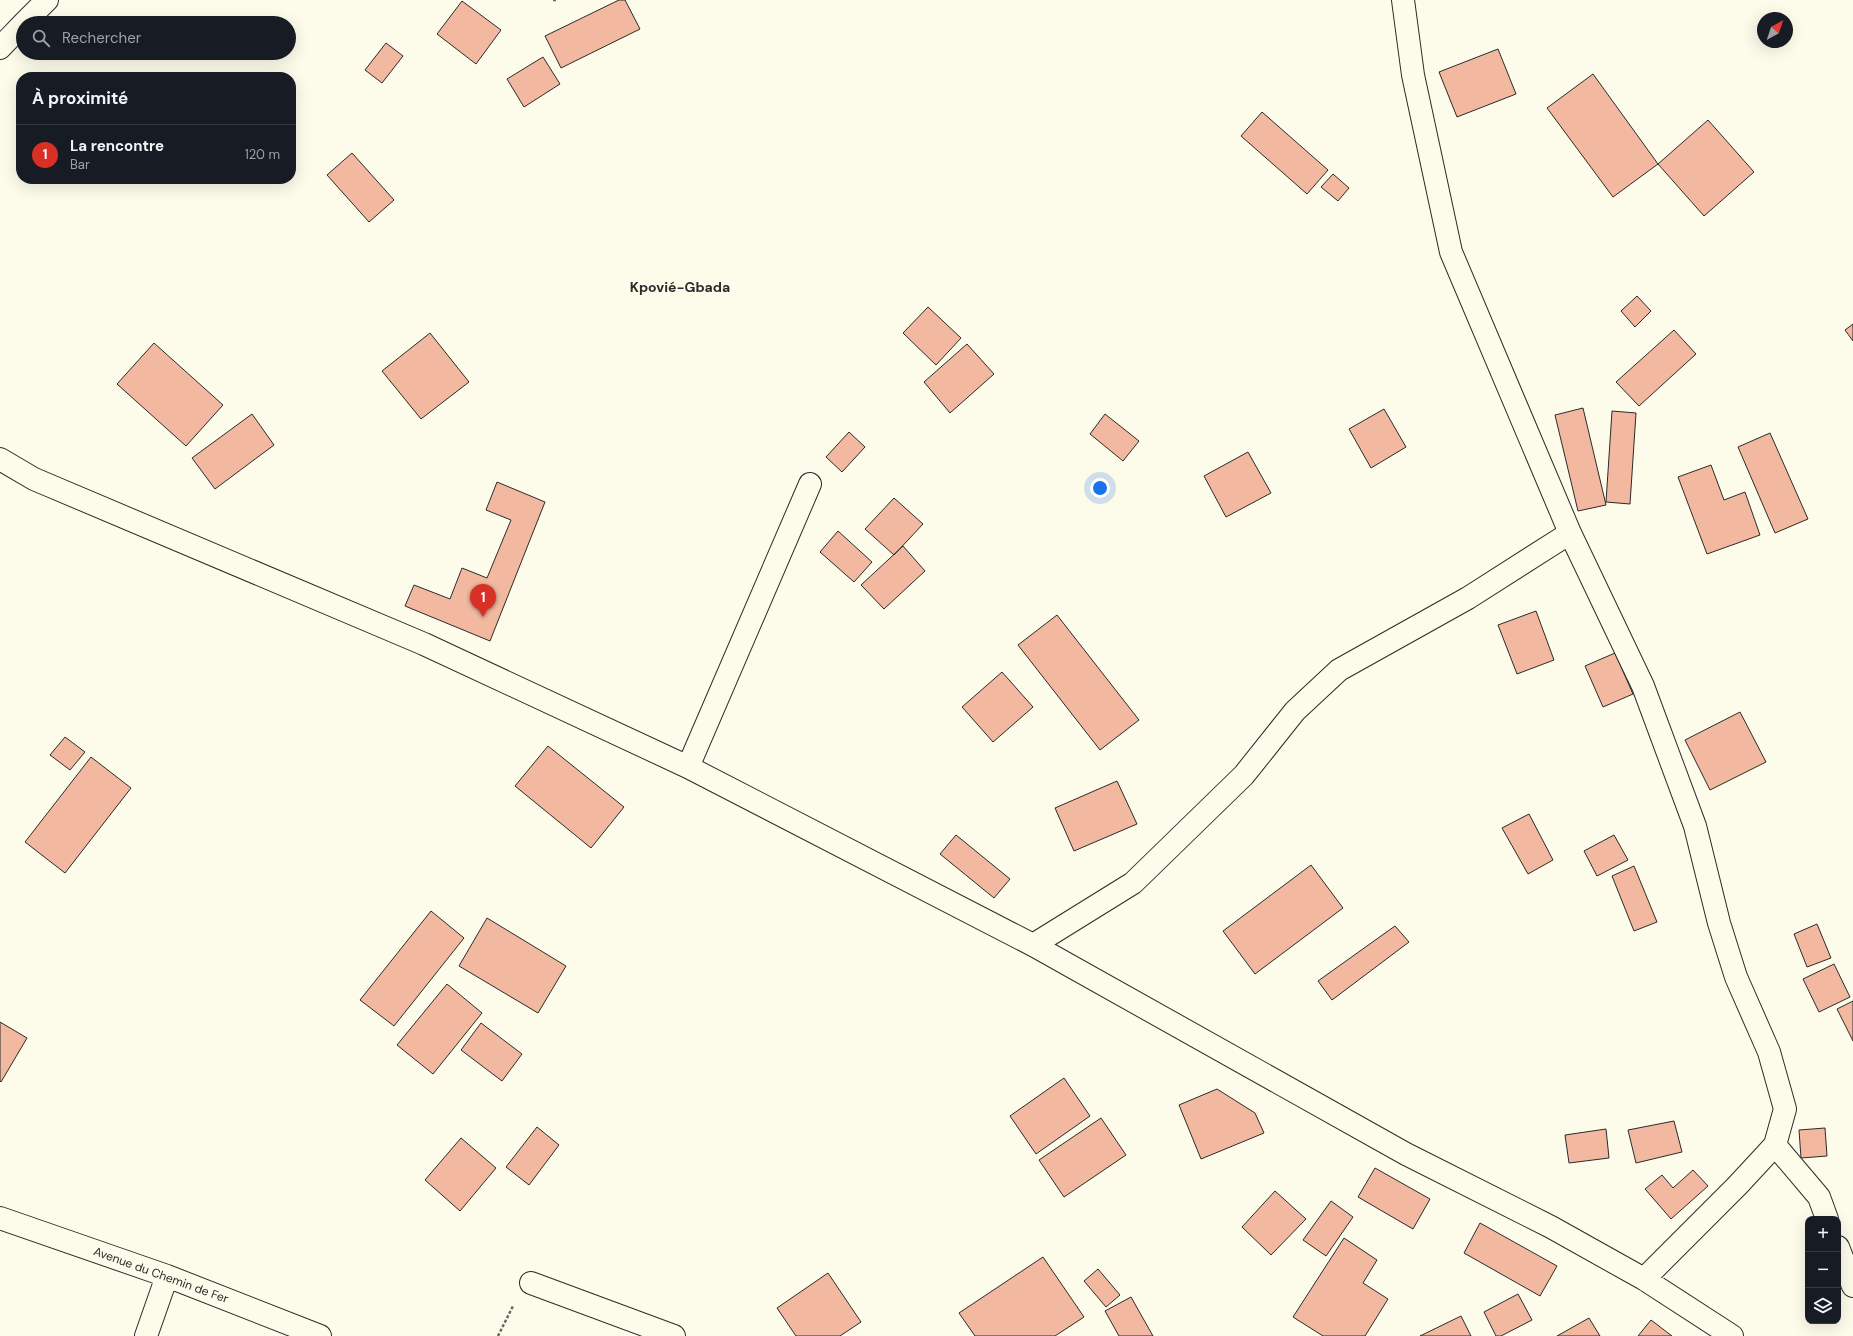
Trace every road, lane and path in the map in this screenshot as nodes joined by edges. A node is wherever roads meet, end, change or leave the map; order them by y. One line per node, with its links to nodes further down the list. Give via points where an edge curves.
1 (47, 0): 3 (street)
2 (1403, 0): 8 (street, via 1413,75 1451,252)
3 (32, 16)
4 (16, 32): 5 (street)
5 (0, 48)
6 (0, 459): 9 (street, via 34,479 424,644)
7 (810, 484): 9 (street)
8 (1570, 533): 10 (street, via 1468,598 1339,670 1295,711 1244,775 1133,883); 11 (street, via 1643,686 1695,826 1719,923 1736,977 1769,1052 1785,1109)
9 (688, 767): 10 (street)
10 (1033, 945): 16 (street, via 1406,1154 1551,1227)
11 (1775, 1145): 12 (street, via 1819,1197); 16 (street)
12 (1826, 1216)
13 (0, 1218): 15 (street, Avenue du Chemin de Fer)
14 (1840, 1252): 18 (street)
15 (167, 1276): 19 (street); 20 (street, Avenue du Chemin de Fer)
16 (1644, 1279): 22 (street)
17 (531, 1284): 21 (street)
18 (1853, 1286)
19 (146, 1336)
20 (320, 1336)
21 (674, 1336)
22 (1732, 1336)

